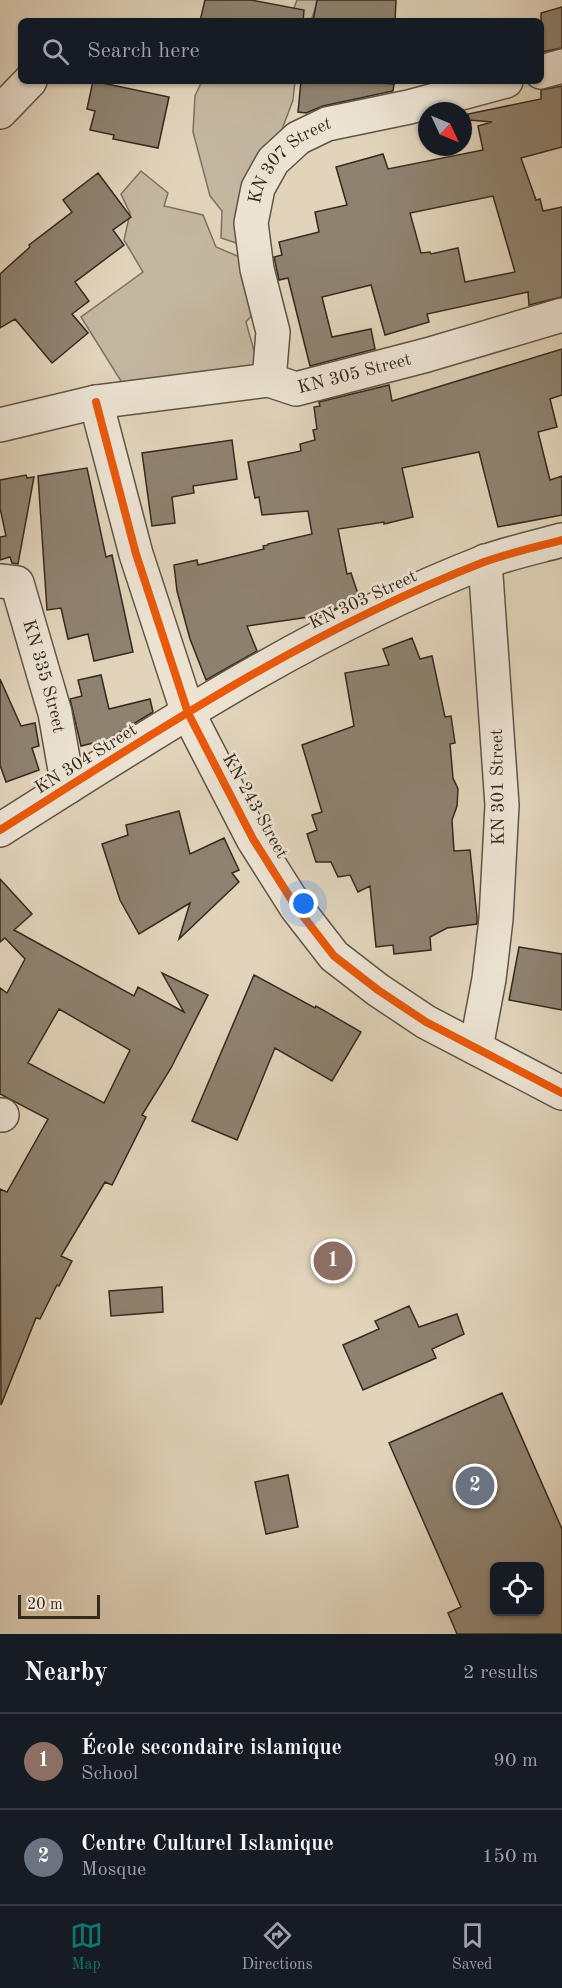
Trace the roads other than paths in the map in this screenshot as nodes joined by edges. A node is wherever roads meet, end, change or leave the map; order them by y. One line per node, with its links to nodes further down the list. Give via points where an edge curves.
1 (562, 66): 2 (street)
2 (544, 71)
3 (27, 84): 5 (street)
4 (495, 84): 7 (street, KN 307 Street, via 327,124 298,138 273,161 258,188 251,224 257,269 273,332)
5 (0, 112)
6 (562, 315): 7 (street, KN 305 Street, via 296,389)
7 (269, 380): 8 (street, KN 305 Street)
8 (96, 402): 9 (street, KN 305 Street); 13 (street, KN 243 Street, via 136,554)
9 (0, 425)
10 (562, 540): 11 (street, KN 303 Street)
11 (485, 561): 13 (street, KN 303 Street, via 315,639); 16 (street, KN 301 Street, via 502,805 496,919)
12 (0, 581): 14 (street, KN 335 Street, via 17,583 55,713)
13 (188, 713): 14 (street, KN 304 Street); 16 (street, KN 243 Street, via 253,839 296,907 334,956 426,1022)
14 (68, 787): 15 (street, KN 304 Street)
15 (0, 830)
16 (477, 1048): 17 (street, KN 243 Street)
17 (562, 1093)

